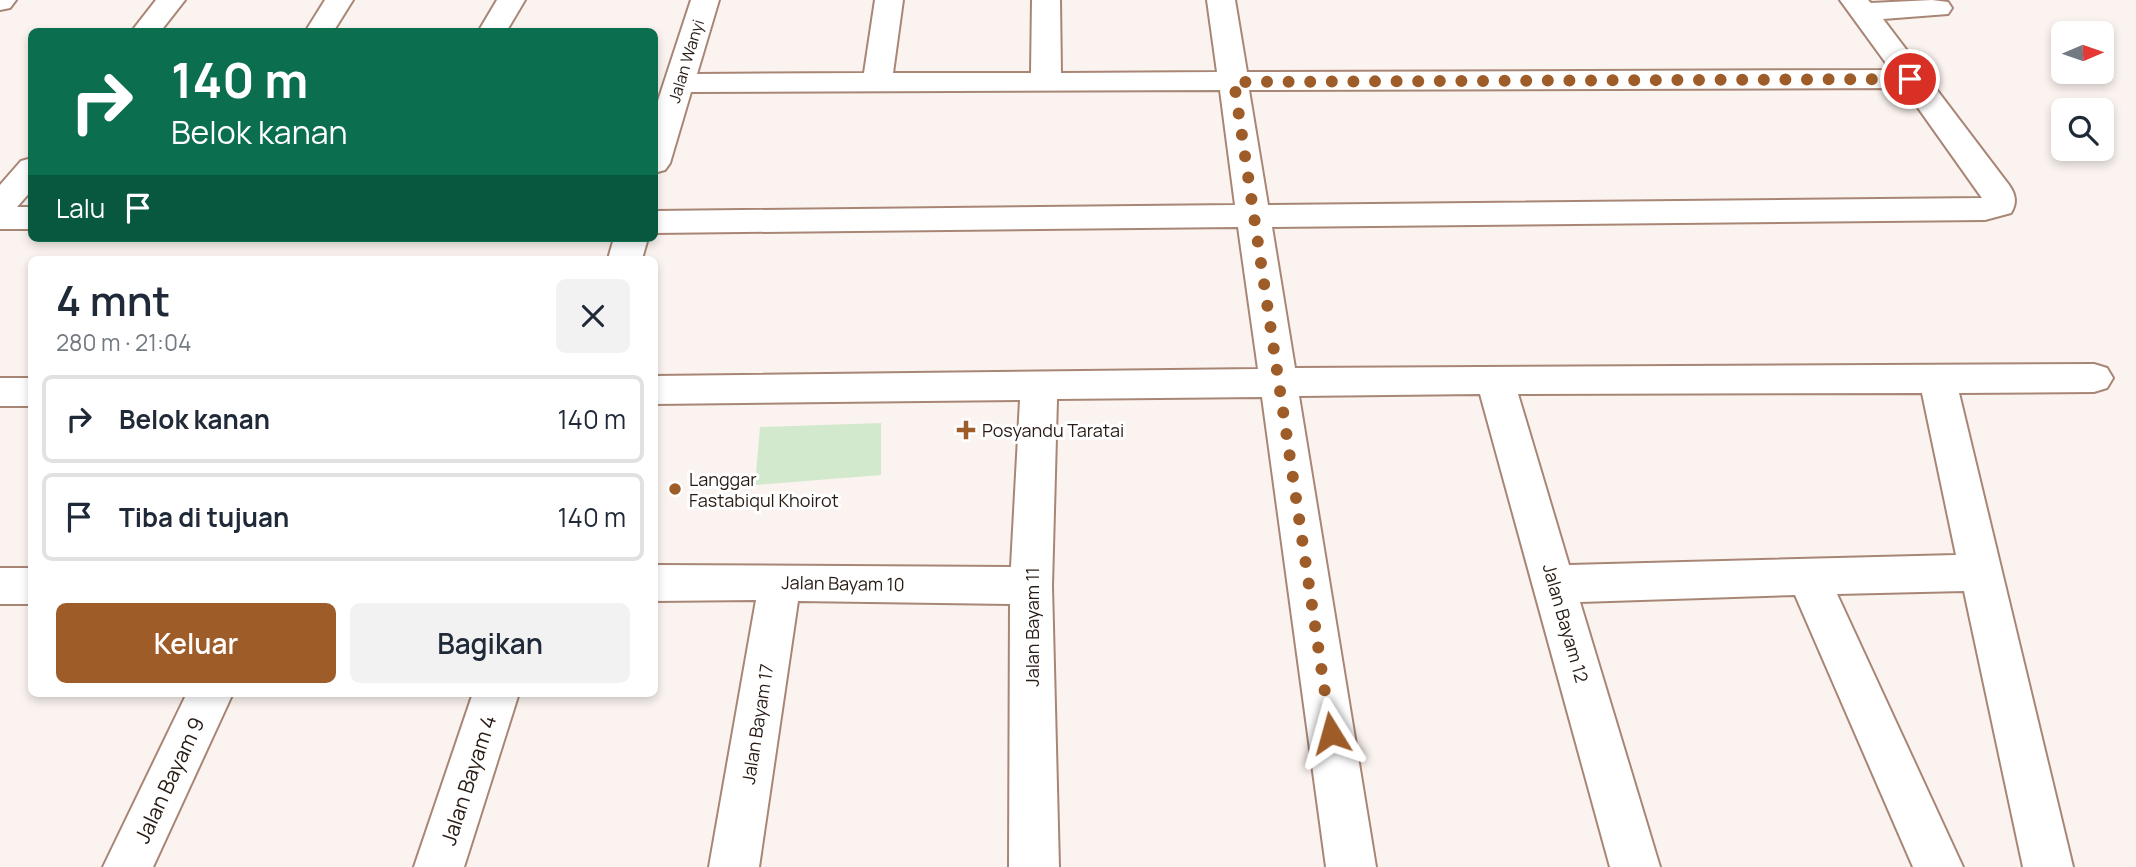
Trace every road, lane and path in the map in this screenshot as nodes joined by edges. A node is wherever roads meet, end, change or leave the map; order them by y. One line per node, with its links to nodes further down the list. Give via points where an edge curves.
1 (171, 0): 10 (street)
2 (339, 0): 11 (street)
3 (511, 0): 12 (street)
4 (705, 0): 17 (street, Jalan Wanyi)
5 (889, 0): 14 (street)
6 (1046, 0): 15 (street)
7 (1221, 0): 16 (street)
8 (1857, 6): 9 (street); 13 (street)
9 (1938, 8)
10 (148, 28)
11 (321, 28)
12 (494, 28)
13 (1910, 79): 16 (street); 21 (street, via 1998,193 1999,205 1985,209)
14 (877, 82): 15 (street); 17 (street)
15 (1046, 82): 16 (street)
16 (1234, 82): 21 (street)
17 (679, 83): 18 (street, Jalan Wanyi)
18 (658, 150)
19 (28, 173): 20 (street)
20 (0, 206)
21 (1255, 216): 24 (street); 28 (street)
22 (0, 218): 23 (street)
23 (28, 218)
24 (658, 222)
25 (1937, 378): 26 (street); 27 (street); 33 (street)
26 (2094, 378)
27 (1495, 380): 28 (street); 37 (street, Jalan Bayam 12)
28 (1280, 384): 29 (street); 45 (street)
29 (1039, 387): 30 (street); 38 (street, Jalan Bayam 11)
30 (658, 390)
31 (0, 392): 32 (street)
32 (28, 392)
33 (1982, 572): 34 (street); 48 (street)
34 (1808, 579): 37 (street); 47 (street)
35 (780, 582): 36 (street, Jalan Bayam 10); 38 (street, Jalan Bayam 10); 43 (street, Jalan Bayam 17)
36 (658, 583)
37 (1555, 584): 46 (street, Jalan Bayam 12)
38 (1031, 586): 44 (street, Jalan Bayam 11)
39 (208, 697): 41 (street, Jalan Bayam 9)
40 (495, 697): 42 (street, Jalan Bayam 4)
41 (128, 867)
42 (439, 867)
43 (734, 867)
44 (1034, 867)
45 (1351, 867)
46 (1635, 867)
47 (1938, 867)
48 (2048, 867)

